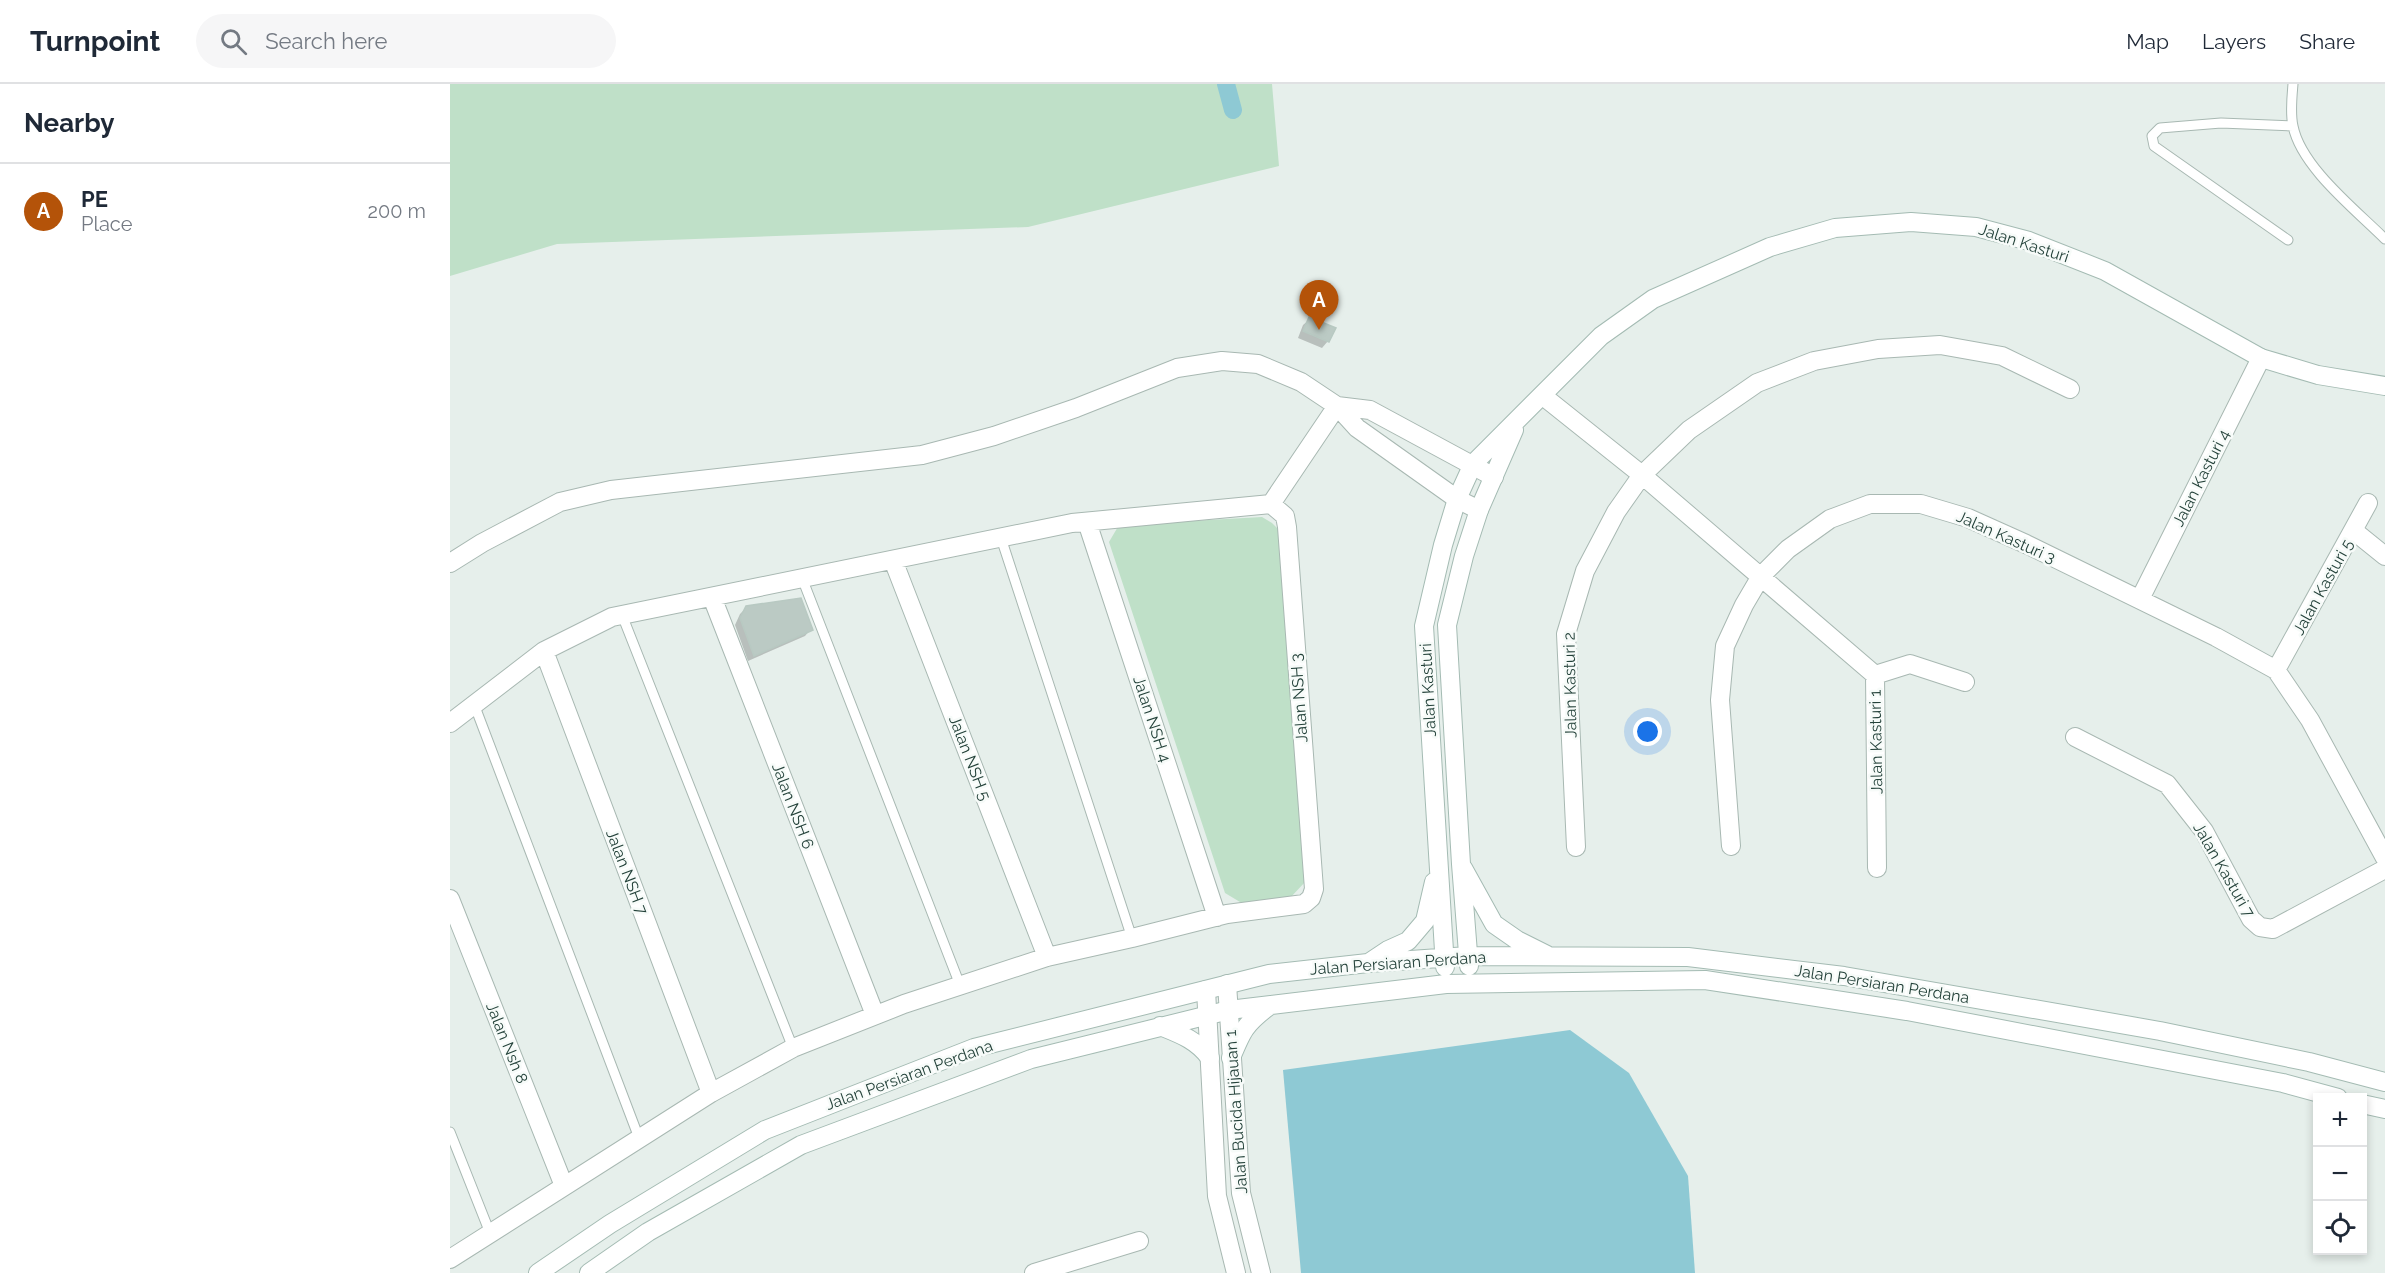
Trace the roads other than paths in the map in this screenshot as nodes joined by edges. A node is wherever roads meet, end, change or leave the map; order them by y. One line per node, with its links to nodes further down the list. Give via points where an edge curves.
1 (2294, 84): 2 (lane)
2 (2293, 126): 3 (lane, via 2305,154 2324,180); 4 (lane, via 2221,123 2160,128 2152,136 2154,146)
3 (2385, 239)
4 (2288, 240)
5 (2261, 358): 6 (street, Jalan Kasturi, via 2318,375); 8 (street, Jalan Kasturi, via 2105,272 2029,241 1976,227 1911,222 1835,228 1770,247 1653,299 1600,336); 27 (street, Jalan Kasturi 4)
6 (2385, 386)
7 (2070, 389): 12 (street, Jalan Kasturi 2, via 2002,356 1940,345 1878,349 1814,361 1757,383 1689,430)
8 (1543, 396): 10 (street, Jalan Kasturi); 12 (street)
9 (1337, 406): 11 (street, via 1370,410); 14 (street, via 1357,428); 16 (street); 23 (street, via 1301,382 1258,364 1222,361 1177,368 994,436 922,455 611,490 560,502)
10 (1517, 423): 11 (street, Jalan Kasturi); 13 (street, Jalan Kasturi)
11 (1473, 464): 13 (street); 14 (street, Jalan Kasturi)
12 (1642, 475): 24 (street); 37 (street, Jalan Kasturi 2, via 1616,512 1585,572 1566,634)
13 (1494, 477): 17 (street, Jalan Kasturi)
14 (1456, 499): 17 (street); 39 (street, Jalan Kasturi, via 1424,626)
15 (2368, 503): 19 (street, Jalan Kasturi 5)
16 (1271, 504): 18 (street); 44 (street, Jalan NSH 3, via 1285,516 1287,527 1314,889 1304,904)
17 (1479, 510): 40 (street, Jalan Kasturi, via 1447,625)
18 (1087, 522): 20 (street); 44 (street, Jalan NSH 4)
19 (2354, 531): 21 (street); 30 (street, Jalan Kasturi 5)
20 (1001, 538): 22 (street); 45 (lane)
21 (2385, 556)
22 (893, 560): 25 (street); 47 (street, Jalan NSH 5)
23 (450, 563)
24 (1761, 576): 27 (street, Jalan Kasturi 3, via 1788,549 1830,519 1870,504 1921,504 1968,518); 31 (street); 36 (street, Jalan Kasturi 3, via 1725,646 1720,700)
25 (802, 578): 26 (street); 54 (lane)
26 (712, 597): 28 (street); 58 (street, Jalan NSH 6)
27 (2140, 599): 30 (street, Jalan Kasturi 3)
28 (622, 615): 29 (street); 61 (lane)
29 (544, 651): 33 (street); 65 (street, Jalan NSH 7)
30 (2276, 670): 38 (street, Jalan Kasturi 3, via 2310,720)
31 (1875, 675): 32 (street, Jalan Kasturi 1, via 1910,664); 41 (street, Jalan Kasturi 1)
32 (1965, 682)
33 (474, 704): 34 (street); 70 (lane)
34 (450, 723)
35 (2074, 737): 42 (street, Jalan Kasturi 7, via 2167,784 2204,831 2251,919 2260,927 2273,929)
36 (1731, 846)
37 (1576, 847)
38 (2385, 858)
39 (1439, 864): 48 (street, Jalan Kasturi); 50 (street, via 1425,921 1408,942)
40 (1461, 864): 46 (street, Jalan Kasturi); 49 (street, via 1494,924)
41 (1877, 868)
42 (2385, 869)
43 (450, 899): 71 (street, Jalan Nsh 8)
44 (1217, 917): 45 (street)
45 (1132, 939): 47 (street)
46 (1468, 956): 48 (street, Jalan Persiaran Perdana); 49 (street, Jalan Persiaran Perdana); 51 (street, Jalan Kasturi)
47 (1047, 957): 54 (street)
48 (1445, 957): 50 (street, Jalan Persiaran Perdana); 53 (street, Jalan Kasturi)
49 (1551, 957): 64 (street, Jalan Persiaran Perdana, via 1688,957 1844,976 2160,1031)
50 (1368, 963): 52 (street, Jalan Persiaran Perdana, via 1269,974)
51 (1470, 982): 53 (street, Jalan Persiaran Perdana); 66 (street, Jalan Persiaran Perdana, via 1705,980 1907,1011)
52 (1227, 984): 55 (street, Jalan Persiaran Perdana); 57 (street, Jalan Bucida Hijauan 1)
53 (1446, 984): 56 (street, Jalan Persiaran Perdana)
54 (960, 985): 58 (street)
55 (1206, 990): 59 (street, Jalan Bucida Hijauan 1); 75 (street, Jalan Persiaran Perdana, via 974,1048 765,1130 610,1224)
56 (1271, 1005): 57 (street, Jalan Persiaran Perdana); 63 (street, via 1242,1030)
57 (1229, 1010): 59 (street, Jalan Persiaran Perdana); 63 (street, Jalan Bucida Hijauan 1)
58 (874, 1015): 61 (street)
59 (1208, 1015): 60 (street, Jalan Persiaran Perdana); 62 (street, Jalan Bucida Hijauan 1)
60 (1161, 1026): 62 (street, via 1202,1047); 76 (street, Jalan Persiaran Perdana, via 1030,1059 801,1145 648,1232)
61 (793, 1048): 65 (street)
62 (1210, 1058): 78 (street, Jalan Bucida Hijauan 1, via 1217,1196)
63 (1231, 1058): 79 (street, Jalan Bucida Hijauan 1, via 1241,1193)
64 (2385, 1082)
65 (711, 1093): 70 (street)
66 (2320, 1093)
67 (2367, 1105): 68 (street)
68 (2385, 1109)
69 (450, 1132): 72 (lane)
70 (639, 1138): 71 (street)
71 (564, 1186): 72 (street)
72 (490, 1233): 74 (street)
73 (1139, 1240): 77 (street)
74 (450, 1259)
75 (538, 1273)
76 (589, 1273)
77 (1034, 1273)
78 (1236, 1273)
79 (1261, 1273)

